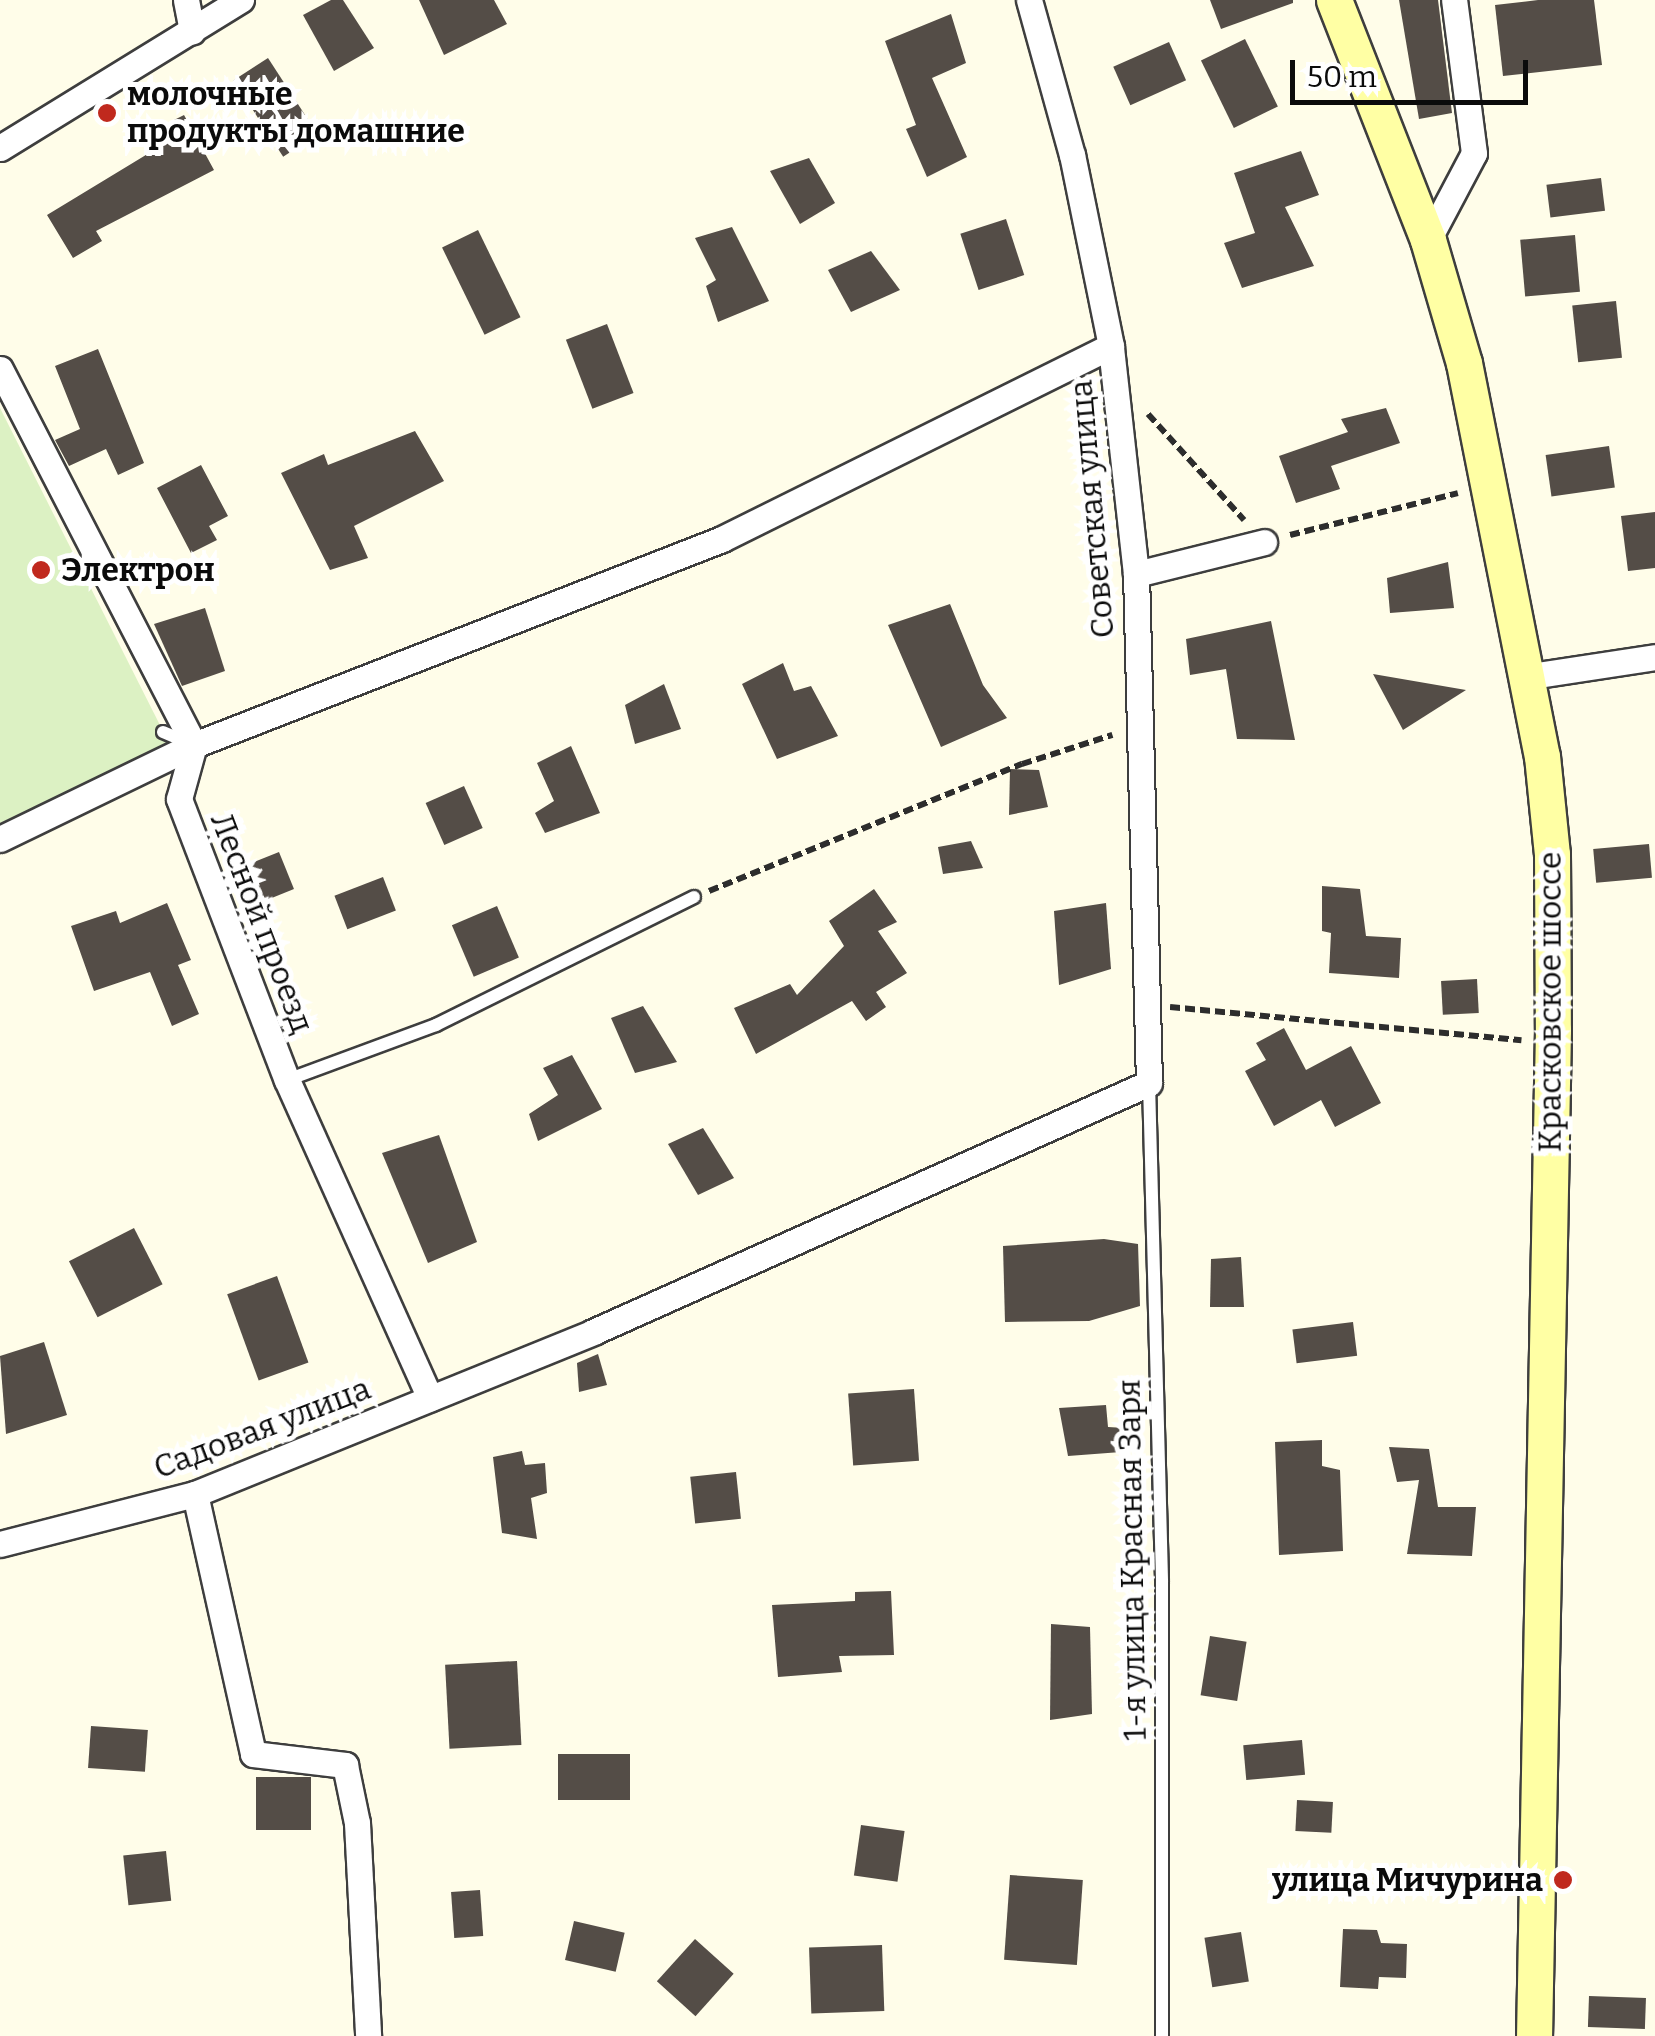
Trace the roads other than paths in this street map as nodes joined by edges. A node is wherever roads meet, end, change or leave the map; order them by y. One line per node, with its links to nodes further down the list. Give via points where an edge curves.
1 (186, 0): 6 (street)
2 (242, 0): 6 (street)
3 (1029, 0): 9 (street, Советская улица, via 1072,155)
4 (1334, 0): 8 (main road, Красковское шоссе)
5 (1454, 0): 8 (street, via 1474,153)
6 (192, 31): 7 (street)
7 (0, 148)
8 (1428, 240): 14 (main road, Красковское шоссе, via 1492,481)
9 (1111, 346): 12 (street, Советская улица); 16 (street, via 722,539)
10 (0, 369): 16 (street)
11 (1264, 542): 12 (street)
12 (1136, 574): 20 (street, Советская улица)
13 (1655, 657): 14 (street)
14 (1531, 676): 26 (main road, Красковское шоссе, via 1552,854 1553,1030)
15 (163, 732): 16 (lane)
16 (194, 745): 17 (street); 19 (street, Лесной проезд, via 179,799)
17 (0, 838)
18 (694, 898): 19 (lane, via 436,1026)
19 (287, 1080): 21 (street, Лесной проезд)
20 (1150, 1083): 21 (street, Садовая улица); 25 (lane, 1-я улица Красная Заря, via 1162,1582)
21 (430, 1398): 22 (street, Садовая улица)
22 (195, 1494): 23 (street, Садовая улица); 24 (street, via 252,1754 345,1765 357,1823)
23 (0, 1544)
24 (368, 2036)
25 (1162, 2036)
26 (1534, 2036)

